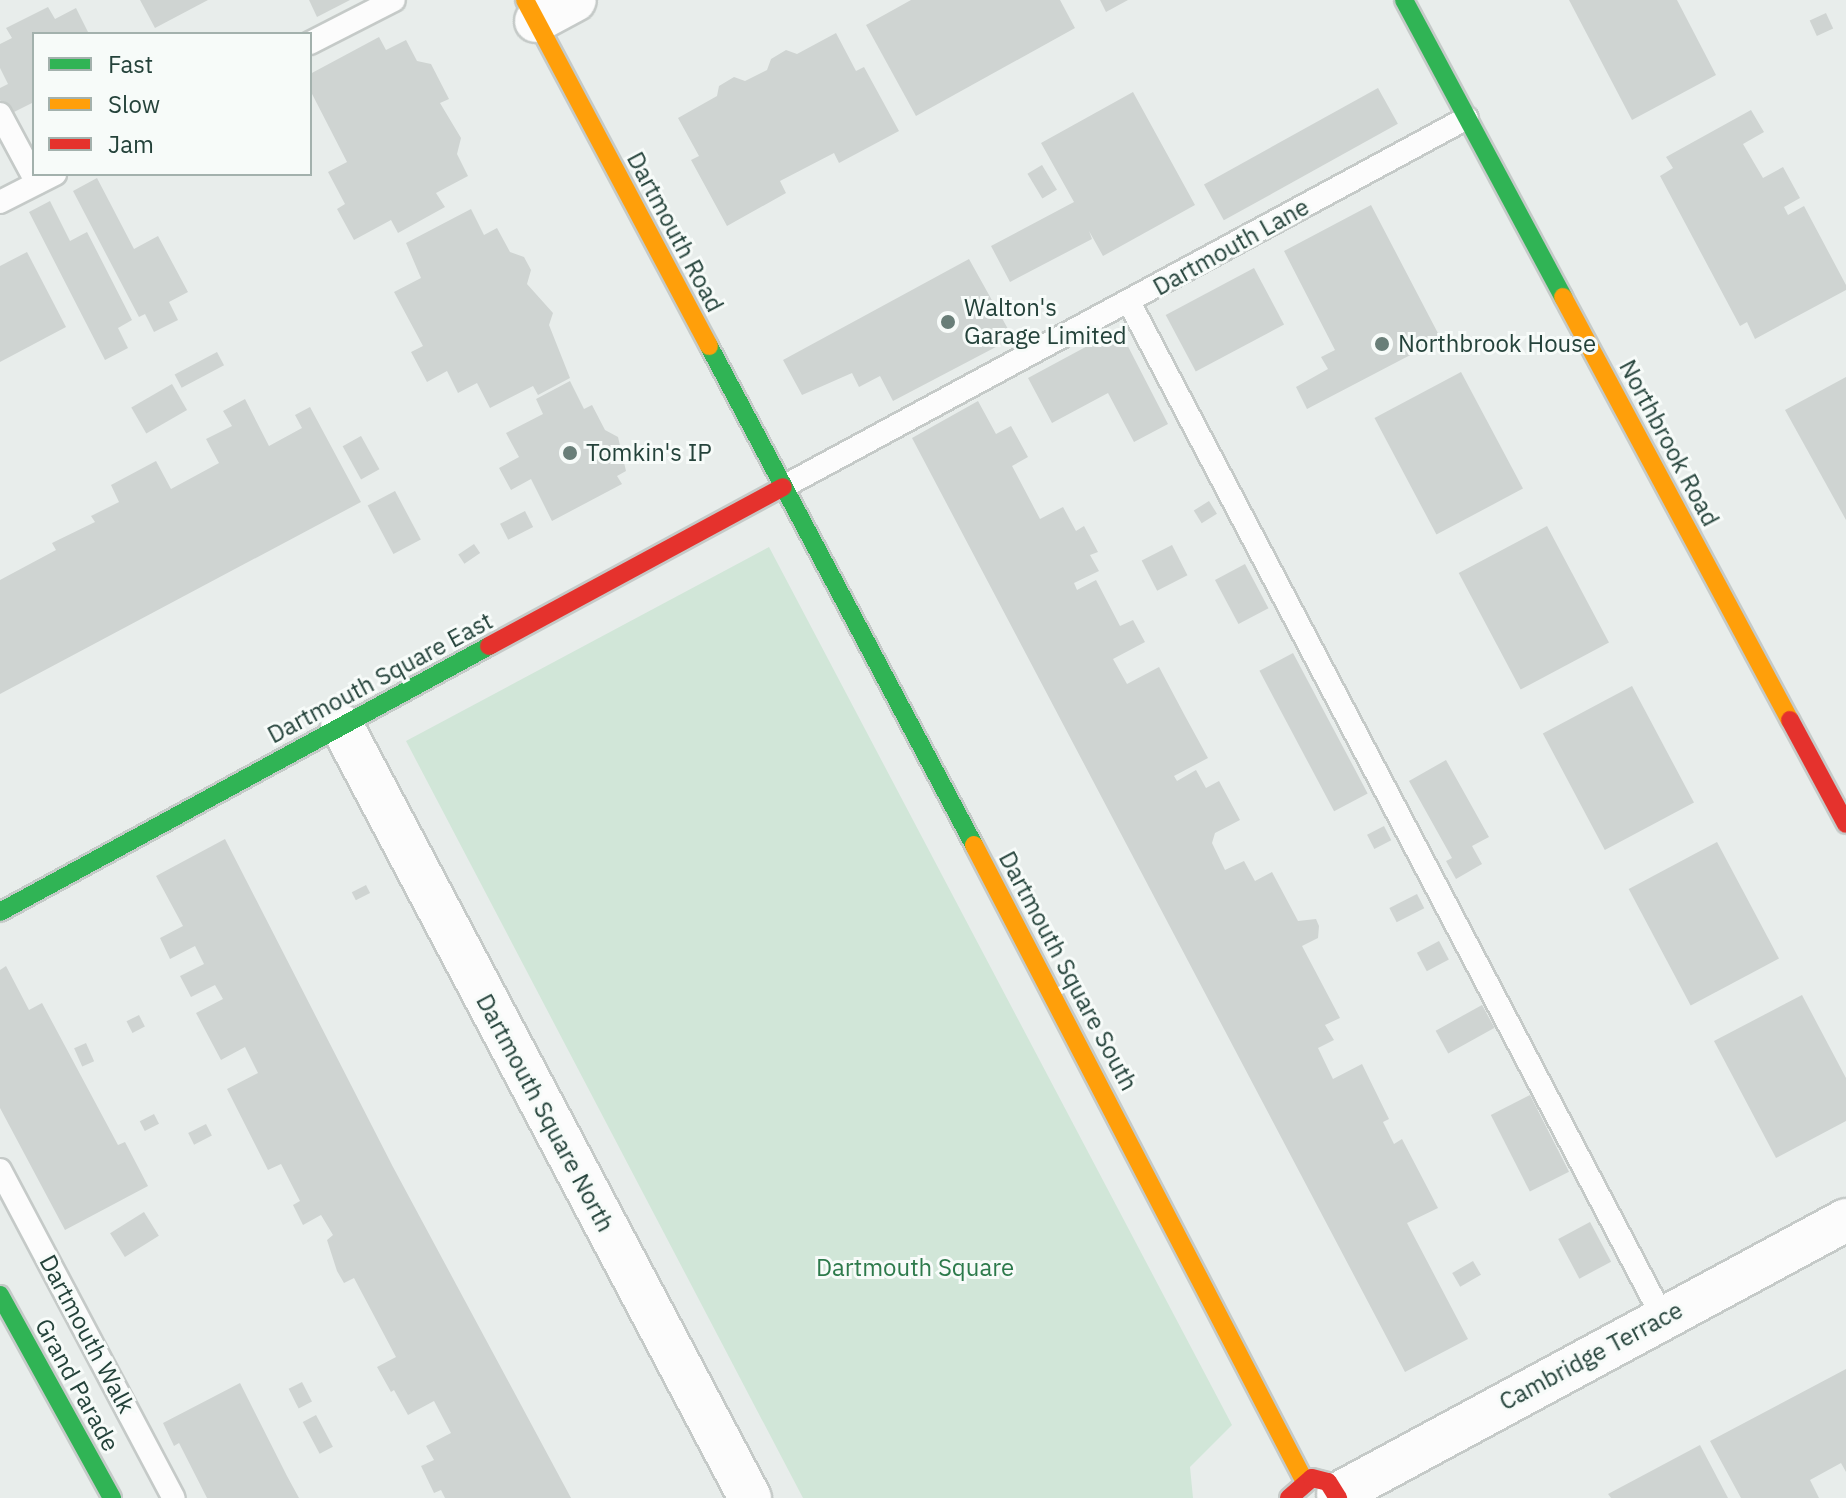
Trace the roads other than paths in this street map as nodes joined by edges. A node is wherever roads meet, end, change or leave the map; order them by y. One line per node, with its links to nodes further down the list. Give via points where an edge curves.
1 (394, 0): 5 (lane)
2 (575, 0): 4 (street)
3 (1404, 0): 7 (street, Northbrook Road)
4 (530, 10): 12 (street, Dartmouth Road)
5 (312, 42)
6 (0, 114): 8 (lane)
7 (1467, 118): 11 (lane, Dartmouth Lane); 14 (street, Northbrook Road)
8 (32, 159)
9 (46, 179): 10 (lane)
10 (0, 202)
11 (1129, 302): 12 (lane, Dartmouth Lane); 19 (lane)
12 (783, 487): 13 (street, Dartmouth Square East); 20 (street, Dartmouth Square South)
13 (342, 726): 15 (street, Dartmouth Square East); 23 (street, Dartmouth Square North)
14 (1846, 824)
15 (0, 912)
16 (0, 1170): 22 (lane, Dartmouth Walk)
17 (1846, 1220): 19 (street, Cambridge Terrace)
18 (0, 1295): 21 (street, Grand Parade)
19 (1663, 1318): 20 (street, Cambridge Terrace)
20 (1327, 1491): 24 (street)
21 (112, 1498)
22 (174, 1498)
23 (750, 1498)
24 (1289, 1498)

